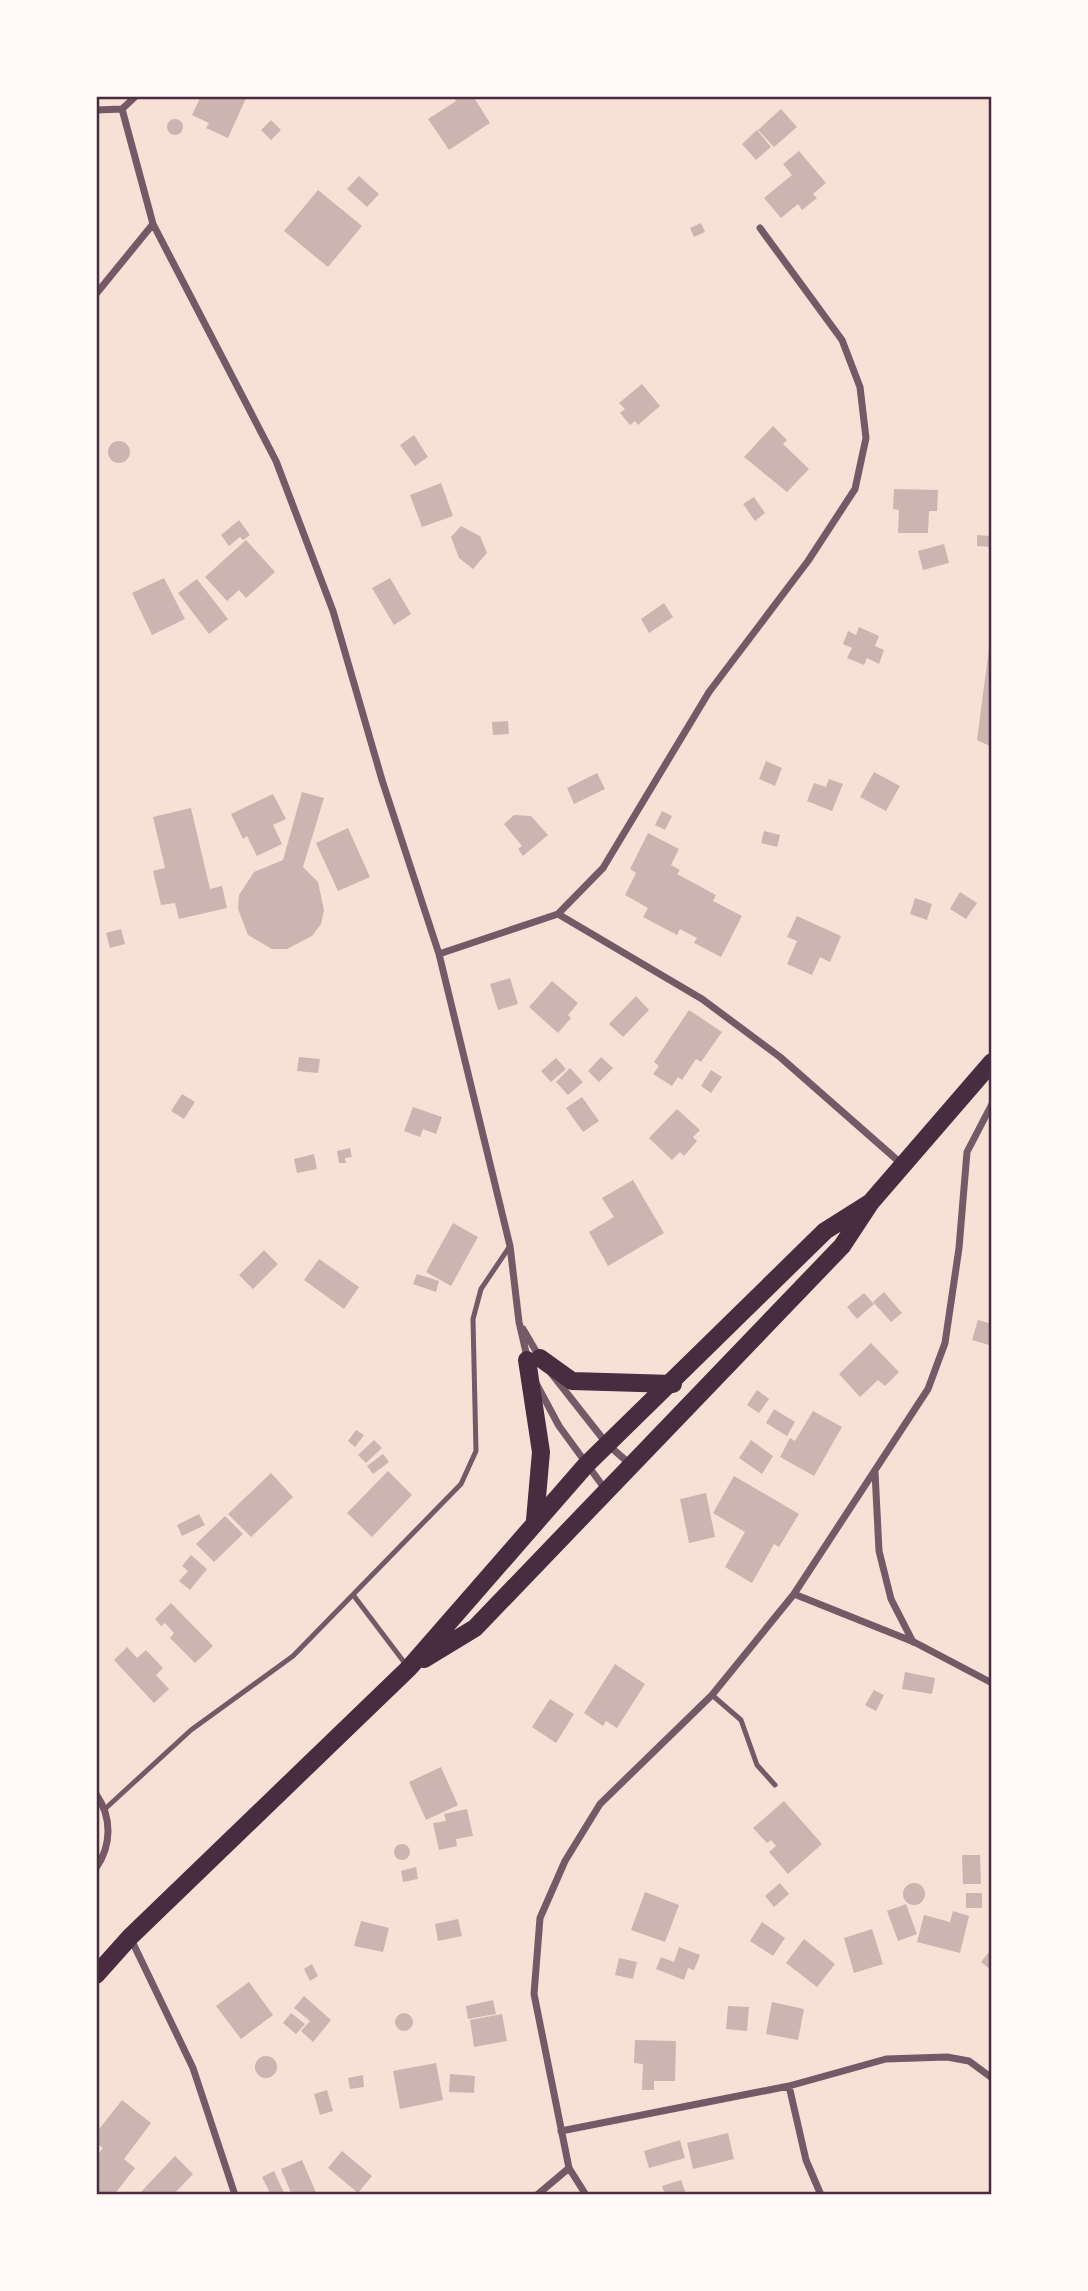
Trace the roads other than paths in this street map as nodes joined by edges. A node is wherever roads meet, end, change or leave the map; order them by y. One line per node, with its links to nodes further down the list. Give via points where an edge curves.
1 (136, 96): 2 (street)
2 (122, 109): 3 (street); 4 (street)
3 (96, 110)
4 (153, 224): 6 (street); 8 (street, via 276,461 333,611)
5 (760, 228): 7 (street, via 842,340 860,387 866,439 855,489 808,561 709,692 603,868)
6 (96, 294)
7 (558, 914): 8 (street); 11 (street, via 702,999 780,1057)
8 (439, 954): 13 (street)
9 (992, 1062): 11 (highway)
10 (992, 1104): 20 (street, via 967,1152 945,1343 928,1389)
11 (904, 1166): 12 (highway)
12 (871, 1202): 16 (highway, via 825,1231); 19 (highway, via 842,1246)
13 (510, 1246): 14 (street); 24 (lane, via 481,1289 473,1319 476,1451 461,1484)
14 (519, 1322): 15 (street); 15 (street)
15 (534, 1359): 16 (highway, via 572,1381); 17 (street); 18 (street, via 545,1402); 22 (highway, via 541,1452)
16 (673, 1384): 17 (highway)
17 (607, 1444): 18 (highway); 19 (street)
18 (586, 1465): 21 (street); 22 (highway)
19 (632, 1465): 21 (highway)
20 (875, 1470): 23 (street); 25 (street, via 879,1551 891,1599)
21 (607, 1491): 26 (highway, via 475,1628)
22 (535, 1520): 26 (highway)
23 (794, 1594): 25 (street); 28 (street)
24 (354, 1596): 26 (lane); 31 (lane, via 293,1656 191,1730)
25 (914, 1642): 27 (street)
26 (409, 1668): 33 (highway)
27 (992, 1683)
28 (712, 1695): 29 (lane, via 741,1720 757,1765); 37 (street, via 600,1804 565,1861 540,1918 534,1994)
29 (775, 1785)
30 (96, 1794): 31 (street)
31 (106, 1808): 32 (street, via 108,1851)
32 (96, 1868)
33 (130, 1937): 34 (highway); 39 (street, via 193,2068)
34 (96, 1975)
35 (992, 2078): 36 (street, via 969,2061 947,2057 886,2059)
36 (789, 2086): 37 (street); 42 (street, via 806,2160)
37 (561, 2131): 38 (street)
38 (569, 2168): 40 (street); 41 (street)
39 (235, 2195)
40 (537, 2195)
41 (586, 2195)
42 (821, 2195)

